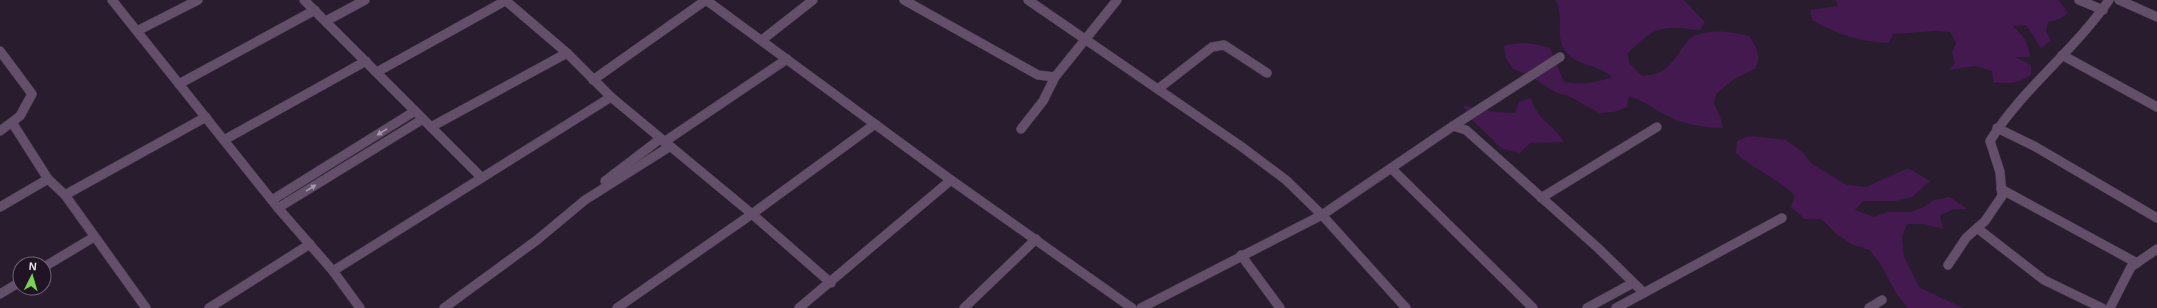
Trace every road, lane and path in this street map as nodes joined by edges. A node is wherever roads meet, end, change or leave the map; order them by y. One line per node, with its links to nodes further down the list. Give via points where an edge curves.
1 (112, 0): 18 (street)
2 (198, 0): 18 (street)
3 (304, 0): 14 (street)
4 (365, 0): 17 (street)
5 (505, 0): 22 (street); 27 (street)
6 (706, 0): 20 (street); 30 (street)
7 (813, 0): 20 (street)
8 (904, 0): 29 (street, via 1038,75)
9 (1028, 0): 19 (street)
10 (1117, 0): 19 (street)
11 (2079, 0): 15 (street)
12 (2109, 0): 15 (street)
13 (2119, 0): 16 (street)
14 (315, 10): 17 (street); 31 (street)
15 (2103, 10): 23 (street)
16 (2157, 17)
17 (326, 21): 26 (street)
18 (137, 32): 31 (street)
19 (1084, 39): 29 (street); 32 (street)
20 (762, 40): 25 (street)
21 (0, 51): 38 (street, via 32,94 26,108)
22 (567, 53): 30 (street); 41 (street)
23 (2062, 55): 34 (street); 43 (street)
24 (1560, 57): 40 (street)
25 (787, 59): 39 (street); 47 (street)
26 (366, 61): 27 (street); 46 (street)
27 (376, 72): 35 (street)
28 (1267, 73): 32 (street, via 1224,45 1218,45)
29 (1055, 77): 44 (street, via 1043,101)
30 (593, 80): 33 (street)
31 (179, 84): 36 (street)
32 (1158, 89): 59 (street, via 1286,180)
33 (611, 97): 47 (street); 49 (street)
34 (2157, 107)
35 (415, 111): 37 (street); 55 (street, one-way to 55)
36 (206, 117): 46 (street); 53 (street)
37 (423, 119): 41 (street); 57 (street, one-way to 37)
38 (13, 124): 45 (street); 50 (street)
39 (875, 124): 51 (street); 58 (street)
40 (1453, 126): 48 (street); 54 (street, via 1466,130)
41 (431, 127): 49 (street)
42 (1657, 127): 54 (street)
43 (1997, 128): 52 (street, via 1990,141 2000,172); 61 (street, via 2034,146)
44 (1021, 129)
45 (0, 131)
46 (224, 140): 55 (street)
47 (664, 143): 58 (street); 81 (street)
48 (1392, 169): 59 (street); 89 (street)
49 (481, 177): 71 (street)
50 (48, 179): 53 (street); 56 (street)
51 (951, 180): 64 (street); 73 (street)
52 (2001, 189): 62 (street, via 2002,196); 69 (street)
53 (65, 195): 63 (street)
54 (1541, 198): 72 (street)
55 (272, 200): 57 (street)
56 (0, 207)
57 (278, 208): 65 (street)
58 (752, 214): 73 (street); 82 (street)
59 (1322, 216): 67 (street); 88 (street)
60 (1782, 218): 75 (street)
61 (2157, 218)
62 (1977, 228): 70 (street, via 1966,238); 93 (street, via 2044,280)
63 (94, 237): 68 (street); 78 (street)
64 (1036, 240): 84 (street); 85 (street)
65 (310, 244): 71 (street); 79 (street)
66 (2157, 250): 69 (street)
67 (1241, 255): 86 (street); 87 (street)
68 (52, 263)
69 (2137, 263): 94 (street, via 2131,267 2122,282)
70 (1948, 266)
71 (333, 271): 80 (street)
72 (1633, 282): 75 (street); 90 (street)
73 (831, 283): 83 (street)
74 (12, 287): 76 (street)
75 (1644, 293): 91 (street)
76 (0, 294)
77 (1882, 300): 92 (street)
78 (146, 308)
79 (210, 308)
80 (360, 308)
81 (444, 308)
82 (617, 308)
83 (799, 308)
84 (964, 308)
85 (1132, 308)
86 (1141, 308)
87 (1280, 308)
88 (1406, 308)
89 (1533, 308)
90 (1587, 308)
91 (1616, 308)
92 (1869, 308)
93 (2102, 308)
94 (2110, 308)

